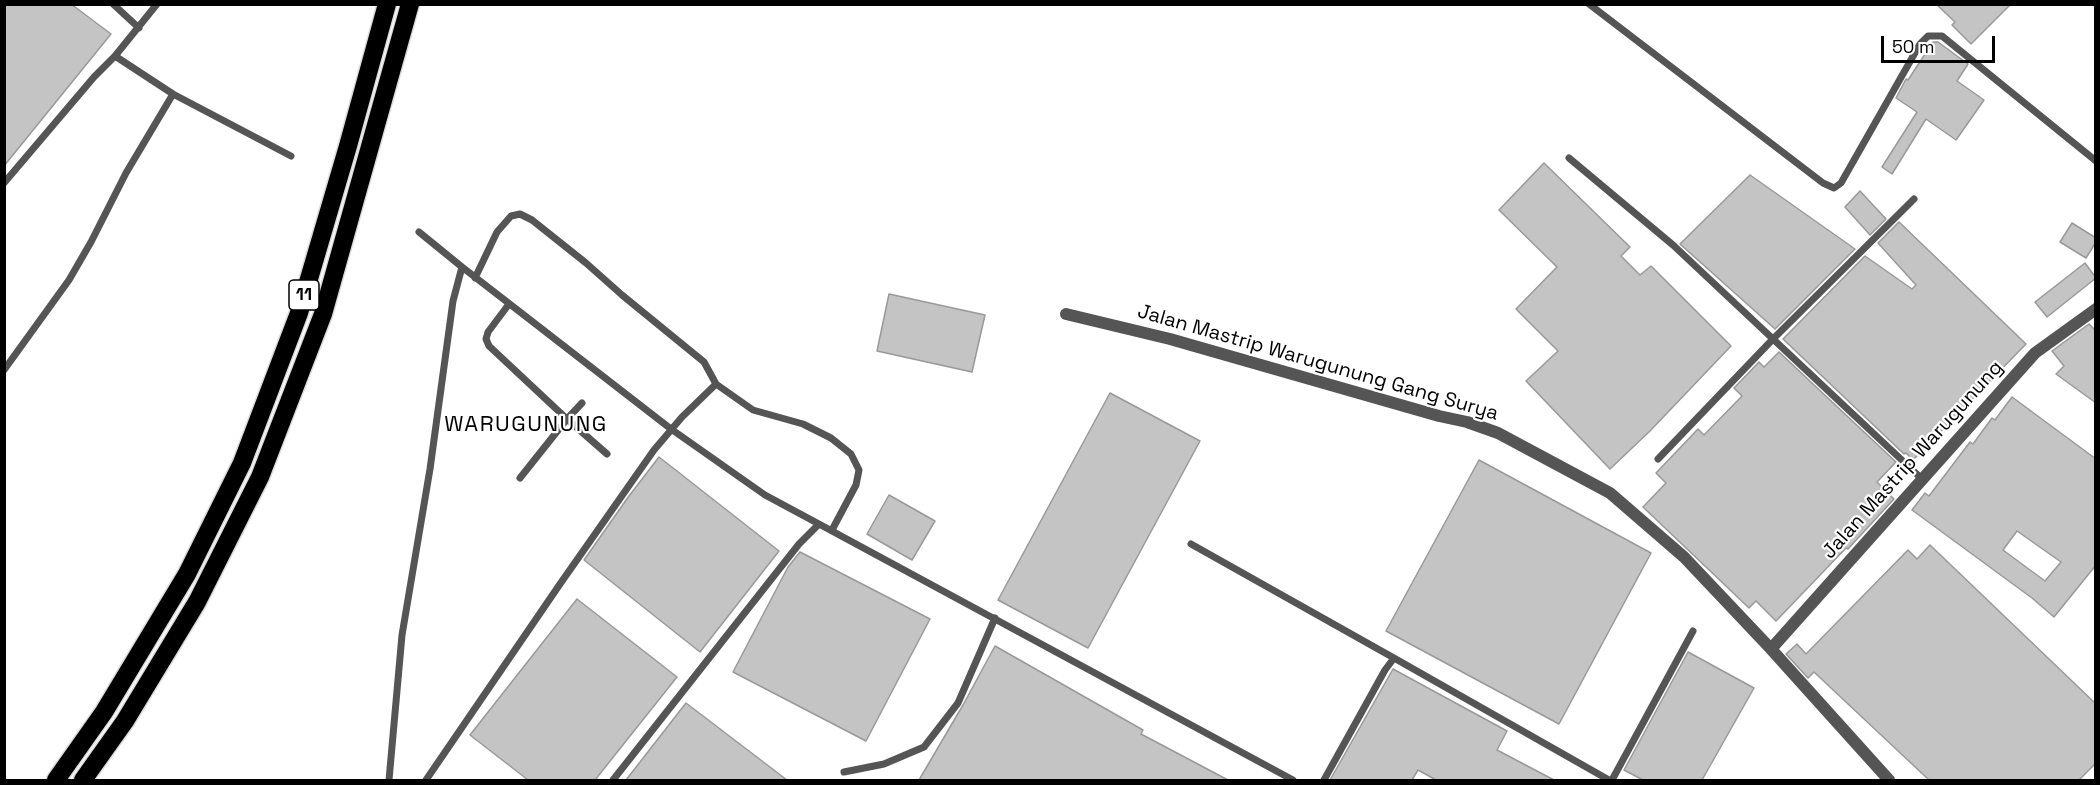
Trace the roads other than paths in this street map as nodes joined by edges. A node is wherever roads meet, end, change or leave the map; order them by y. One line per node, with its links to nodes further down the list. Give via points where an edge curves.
1 (113, 4): 6 (lane)
2 (157, 4): 6 (lane)
3 (387, 4): 38 (highway, 11, via 299,313 242,463 187,574 104,712)
4 (410, 4): 39 (highway, 11, via 323,315 260,477 197,602 125,721)
5 (1589, 4): 11 (lane, via 1834,188 1841,183 1928,36 1942,36)
6 (139, 28): 7 (lane)
7 (115, 56): 8 (lane); 12 (lane)
8 (174, 94): 9 (lane); 21 (lane, via 69,280)
9 (291, 156)
10 (1569, 158): 20 (lane, via 1673,245)
11 (2096, 161)
12 (4, 183)
13 (1914, 199): 20 (lane)
14 (419, 232): 15 (lane)
15 (462, 267): 16 (lane); 40 (lane, via 453,301 402,635)
16 (475, 278): 17 (lane); 22 (lane, via 497,232 511,216 520,214 586,263 704,362)
17 (508, 304): 24 (lane, via 488,332 489,346); 25 (lane)
18 (2096, 309): 29 (street, Jalan Mastrip Warugunung, via 2035,353)
19 (1066, 314): 35 (street, Jalan Mastrip Warugunung Gang Surya, via 1170,339 1498,434 1610,493 1684,557)
20 (1773, 339): 27 (lane); 29 (lane)
21 (4, 370)
22 (716, 384): 25 (lane); 31 (lane, via 753,410 803,424 831,438 850,454 859,470)
23 (582, 403): 24 (lane)
24 (567, 419): 26 (lane); 28 (lane)
25 (671, 429): 30 (lane, via 765,495); 41 (lane)
26 (607, 454)
27 (1658, 459)
28 (520, 478)
29 (1922, 479): 35 (street, Jalan Mastrip Warugunung)
30 (819, 524): 31 (lane); 42 (lane, via 798,544)
31 (832, 531): 33 (lane)
32 (1191, 544): 36 (lane)
33 (995, 618): 37 (lane, via 958,703 924,747 884,764); 43 (lane)
34 (1693, 631): 45 (lane)
35 (1771, 649): 46 (street, Jalan Mastrip Warugunung Gang Surya)
36 (1394, 658): 44 (lane); 45 (lane)
37 (844, 772)
38 (56, 780)
39 (83, 780)
40 (388, 780)
41 (426, 780)
42 (613, 780)
43 (1293, 780)
44 (1324, 780)
45 (1611, 780)
46 (1889, 780)

